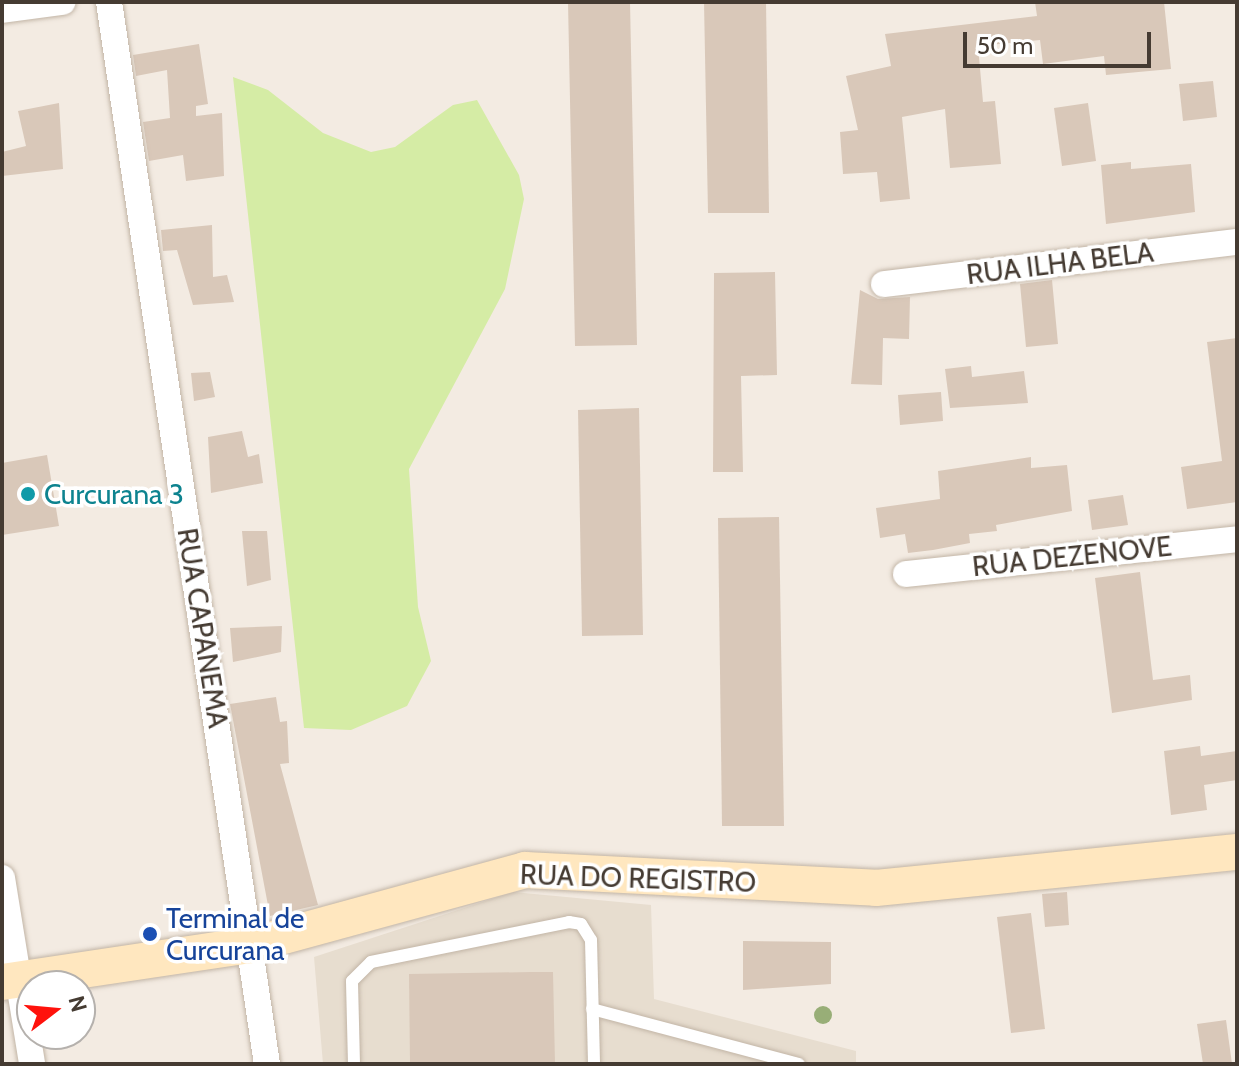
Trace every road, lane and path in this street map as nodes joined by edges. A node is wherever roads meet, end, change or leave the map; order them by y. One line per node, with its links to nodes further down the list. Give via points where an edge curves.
1 (62, 2): 3 (street)
2 (109, 2): 10 (street, RUA CAPANEMA)
3 (2, 10)
4 (1237, 242): 5 (street, RUA ILHA BELA)
5 (884, 284)
6 (1237, 539): 7 (street, RUA DEZENOVE)
7 (906, 574)
8 (1237, 852): 10 (street, RUA DO REGISTRO, via 876,888 525,870)
9 (2, 878): 11 (street)
10 (251, 945): 11 (street, RUA DO REGISTRO); 14 (street, RUA CAPANEMA)
11 (10, 981): 13 (street)
12 (592, 1009): 15 (lane, via 591,940 581,924 485,934 359,971 352,993); 16 (lane); 17 (lane)
13 (32, 1064)
14 (267, 1064)
15 (354, 1064)
16 (594, 1064)
17 (799, 1064)

